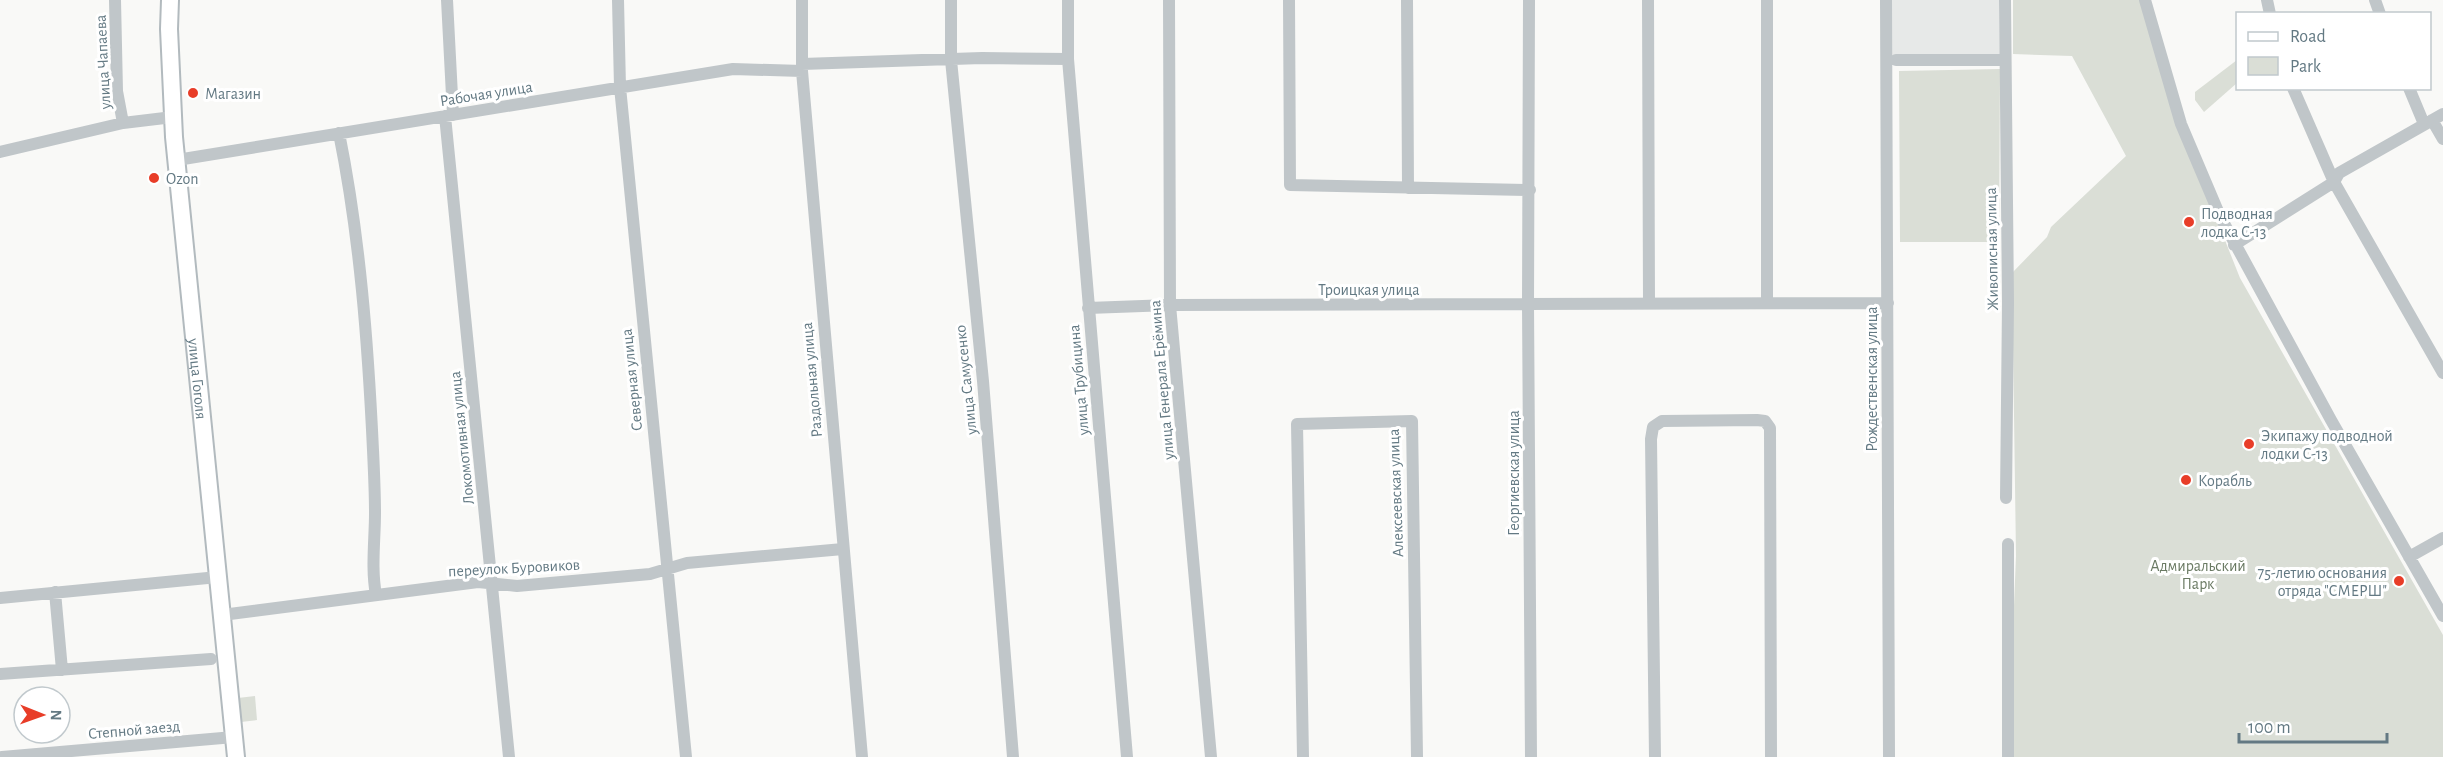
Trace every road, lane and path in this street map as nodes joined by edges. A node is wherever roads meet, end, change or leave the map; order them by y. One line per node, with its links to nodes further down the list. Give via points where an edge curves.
1 (115, 0): 28 (street, улица Чапаева, via 117,91)
2 (170, 0): 26 (main road, улица Гоголя)
3 (447, 0): 25 (street, Локомотивная улица)
4 (618, 0): 22 (street, Северная улица)
5 (802, 0): 21 (street, Раздольная улица)
6 (951, 0): 18 (street, улица Самусенко)
7 (1068, 0): 17 (street, улица Трубицина)
8 (1169, 0): 40 (street, улица Генерала Ерёмина)
9 (1289, 0): 34 (street, via 1290,185)
10 (1407, 0): 34 (street)
11 (1529, 0): 35 (street, Георгиевская улица)
12 (1648, 0): 37 (street)
13 (1767, 0): 38 (street)
14 (1886, 0): 39 (street, Рождественская улица)
15 (2005, 0): 20 (street, Живописная улица)
16 (2145, 0): 36 (street, via 2181,124)
17 (1068, 59): 18 (street, Рабочая улица); 42 (street, улица Трубицина)
18 (951, 60): 21 (street, Рабочая улица); 66 (street, улица Самусенко, via 983,381)
19 (1896, 60): 20 (street)
20 (2005, 60): 44 (street, Живописная улица)
21 (802, 68): 22 (street, Рабочая улица, via 733,69); 47 (street, Раздольная улица)
22 (620, 87): 25 (street, Рабочая улица); 49 (street, Северная улица)
23 (2294, 90): 33 (street)
24 (2411, 90): 27 (street)
25 (449, 116): 29 (street, Рабочая улица); 51 (street, Локомотивная улица)
26 (173, 117): 28 (street); 32 (main road, улица Гоголя)
27 (2433, 119): 30 (street); 33 (street, via 2339,173)
28 (123, 123): 31 (street)
29 (339, 133): 32 (street, Рабочая улица); 53 (street, via 349,186 362,309 372,447)
30 (2443, 139)
31 (0, 152)
32 (177, 160): 50 (main road, улица Гоголя)
33 (2334, 182): 36 (street); 43 (street)
34 (1408, 188): 35 (street)
35 (1530, 190): 41 (street, Георгиевская улица)
36 (2234, 245): 48 (street)
37 (1649, 303): 38 (street, Троицкая улица); 41 (street, Троицкая улица)
38 (1767, 303): 39 (street, Троицкая улица)
39 (1888, 303): 74 (street, Рождественская улица)
40 (1170, 305): 41 (street, Троицкая улица); 42 (street, Троицкая улица); 68 (street, улица Генерала Ерёмина)
41 (1528, 305): 71 (street, Георгиевская улица)
42 (1089, 308): 67 (street, улица Трубицина)
43 (2443, 373)
44 (2006, 498)
45 (2443, 538): 48 (street)
46 (2008, 544): 75 (street)
47 (843, 549): 49 (street, переулок Буровиков); 65 (street, Раздольная улица)
48 (2409, 557): 56 (street)
49 (666, 568): 51 (street, переулок Буровиков, via 650,574 528,585); 64 (street, Северная улица)
50 (218, 577): 52 (street); 55 (main road, улица Гоголя)
51 (493, 583): 53 (street, переулок Буровиков); 63 (street, Локомотивная улица)
52 (55, 592): 54 (street); 58 (street)
53 (376, 595): 55 (street, переулок Буровиков)
54 (0, 598)
55 (222, 615): 60 (main road, улица Гоголя)
56 (2443, 616)
57 (211, 659): 58 (street)
58 (62, 670): 59 (street)
59 (0, 674)
60 (234, 737): 61 (street, Степной заезд); 62 (main road, улица Гоголя)
61 (2, 757)
62 (236, 757)
63 (509, 757)
64 (686, 757)
65 (862, 757)
66 (1012, 757)
67 (1128, 757)
68 (1210, 757)
69 (1303, 757): 70 (street, Алексеевская улица, via 1297,424 1412,421)
70 (1417, 757)
71 (1531, 757)
72 (1655, 757): 73 (street, via 1653,427 1662,421 1757,420 1765,421 1770,428)
73 (1771, 757)
74 (1889, 757)
75 (2008, 757)

